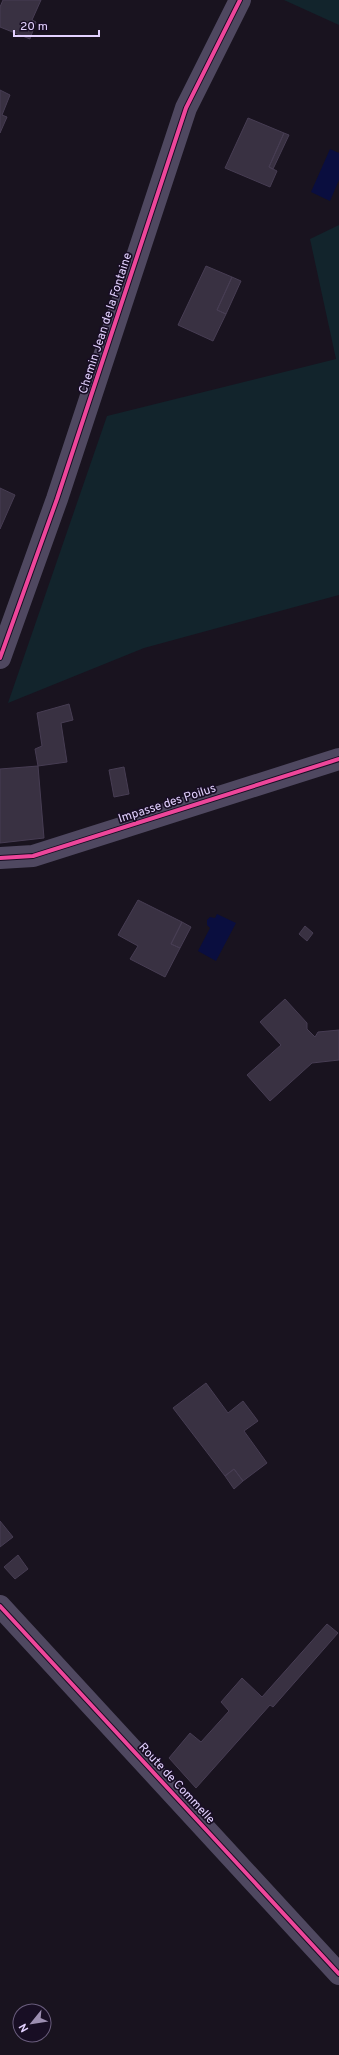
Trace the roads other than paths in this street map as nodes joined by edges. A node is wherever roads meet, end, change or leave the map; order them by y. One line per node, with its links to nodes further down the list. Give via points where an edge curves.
1 (240, 0): 2 (street, Chemin Jean de la Fontaine, via 186,108 57,499)
2 (0, 658)
3 (339, 759): 4 (street, Impasse des Poilus, via 33,856)
4 (0, 858)
5 (0, 1606): 6 (street, Route de Commelle)
6 (339, 1974)

